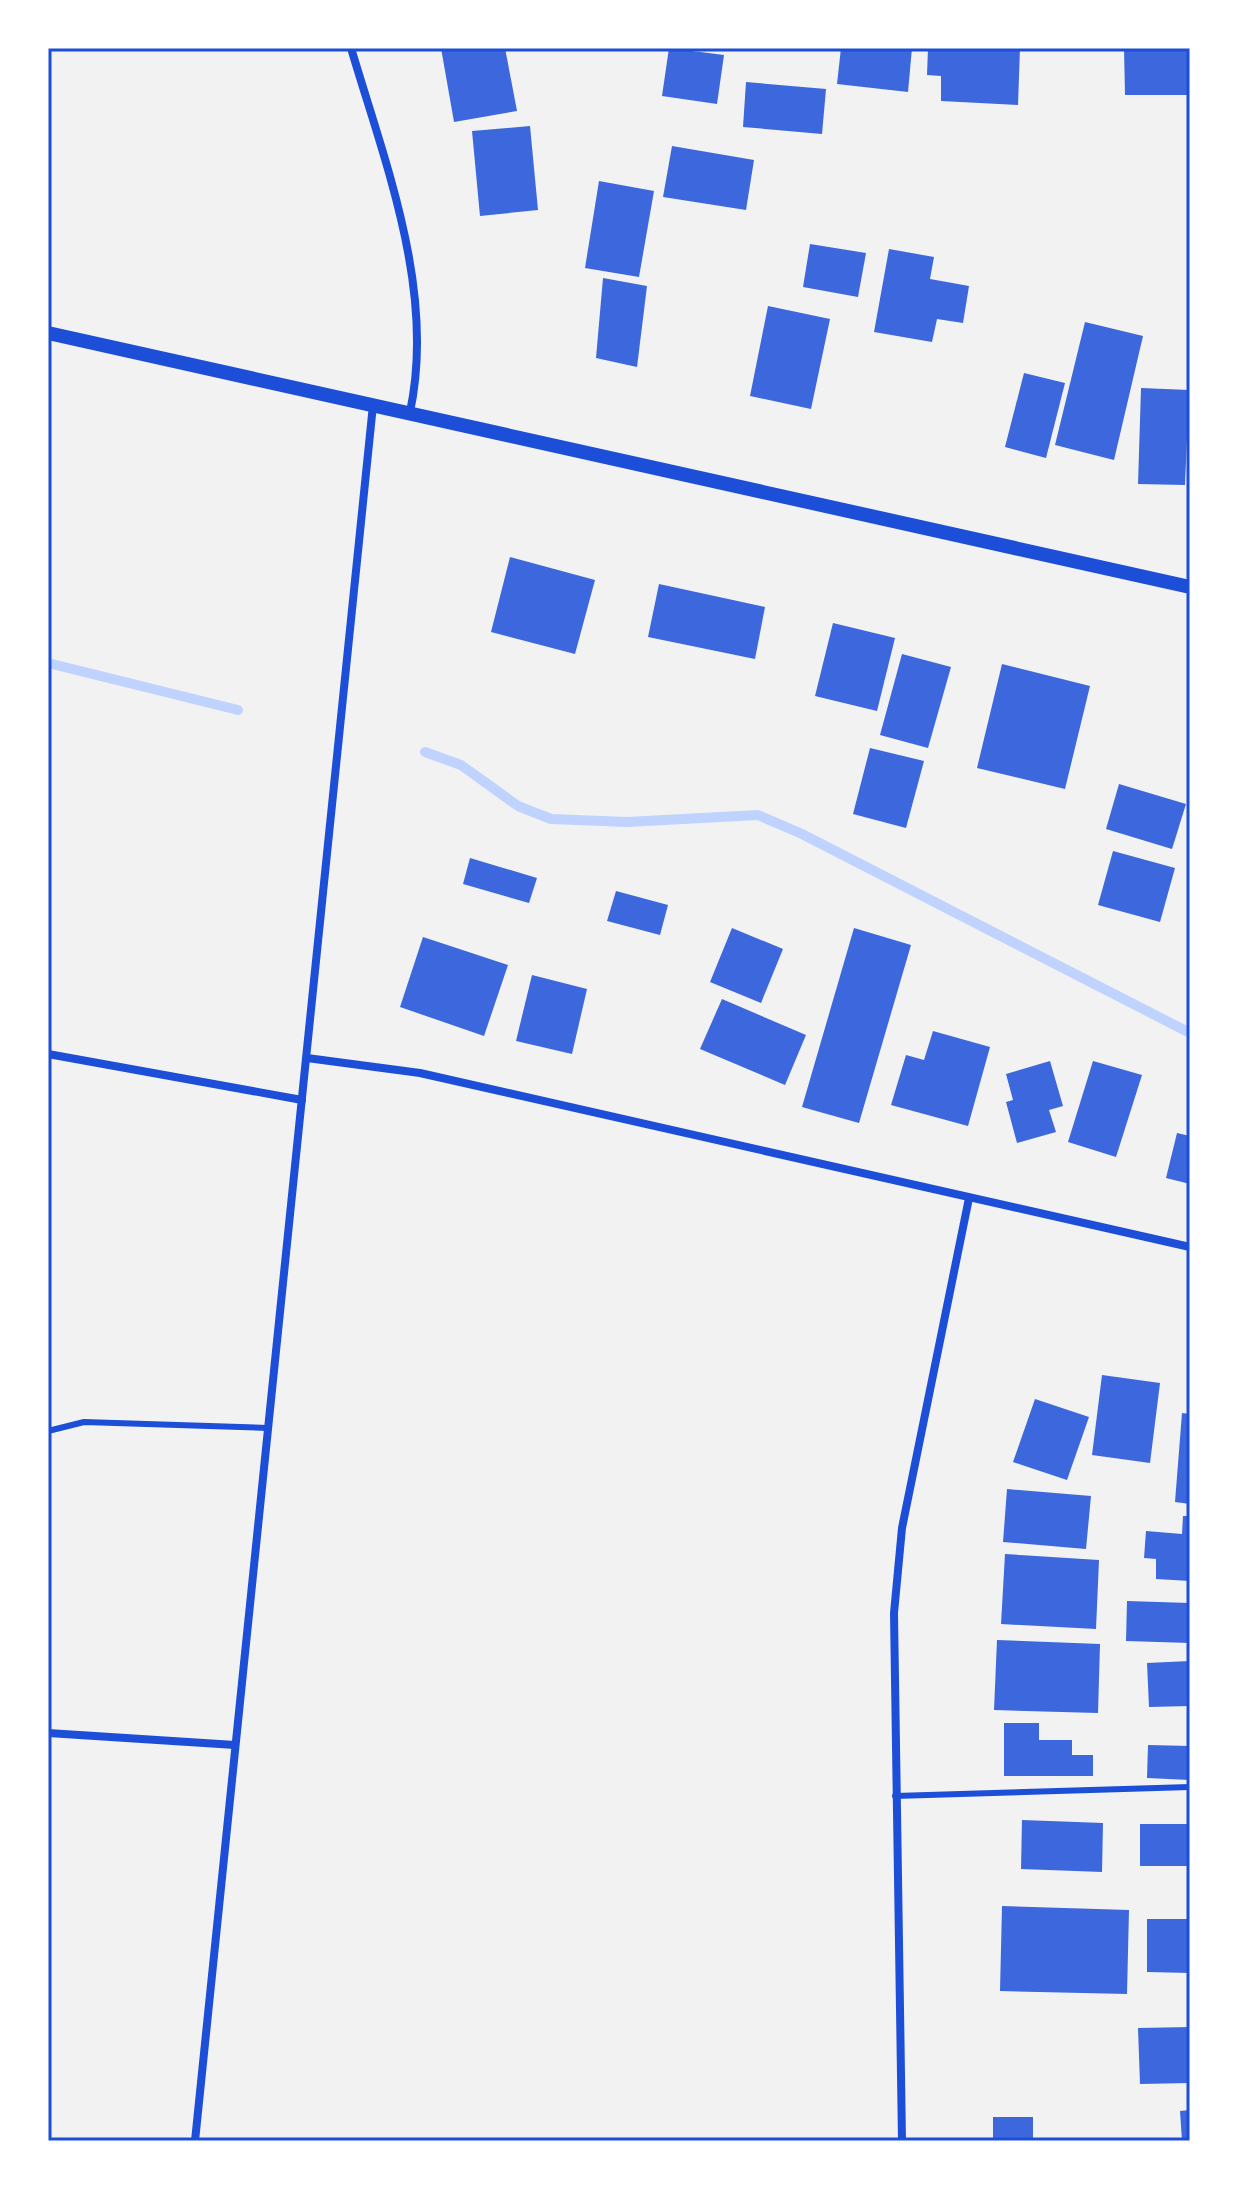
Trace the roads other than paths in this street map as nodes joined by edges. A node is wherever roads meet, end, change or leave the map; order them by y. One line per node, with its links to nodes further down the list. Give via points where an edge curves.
1 (351, 48): 4 (street, via 409,267 419,341)
2 (48, 333): 3 (street)
3 (373, 404): 4 (street); 7 (street)
4 (410, 412): 5 (street)
5 (1190, 587)
6 (48, 1054): 8 (street)
7 (307, 1058): 8 (street); 9 (street, via 420,1073)
8 (302, 1100): 11 (street)
9 (969, 1198): 10 (street); 16 (street, via 902,1528 894,1613)
10 (1190, 1247)
11 (268, 1428): 12 (lane, via 84,1422); 14 (street)
12 (48, 1431)
13 (48, 1733): 14 (street)
14 (235, 1745): 17 (street)
15 (1190, 1787): 16 (lane)
16 (895, 1796): 18 (street)
17 (195, 2141)
18 (902, 2141)

